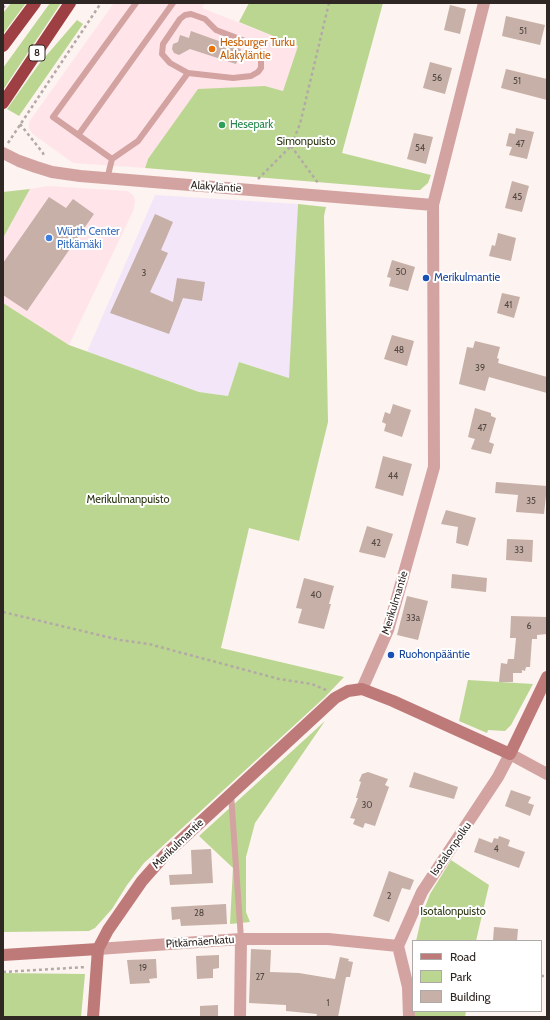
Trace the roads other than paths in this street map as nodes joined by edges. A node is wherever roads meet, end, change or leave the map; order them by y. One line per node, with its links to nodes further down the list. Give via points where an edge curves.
1 (35, 3): 6 (highway)
2 (70, 3): 8 (highway, 8)
3 (136, 3): 9 (lane, via 53,117)
4 (173, 3): 9 (lane)
5 (484, 3): 13 (street, Merikulmantie)
6 (3, 46)
7 (188, 73): 7 (lane, via 243,78 258,72 261,57 251,43 216,30 198,16 185,15 165,40 162,51 165,59); 11 (lane, via 138,140)
8 (3, 103)
9 (79, 134): 11 (lane)
10 (5, 148): 12 (street, Alakyläntie, via 19,161 45,170)
11 (112, 159): 12 (lane)
12 (107, 179): 13 (street, Alakyläntie)
13 (433, 205): 15 (street, Merikulmantie, via 434,467 388,630)
14 (547, 677): 16 (street)
15 (362, 689): 16 (street); 18 (street, Merikulmantie, via 348,691 335,698)
16 (510, 754): 17 (street); 20 (street, Isotalonpolku, via 498,777 422,892)
17 (547, 774)
18 (231, 794): 19 (lane); 21 (street, Merikulmantie, via 165,855 142,881)
19 (241, 938): 20 (street, Pitkämäenkatu, via 328,939); 21 (street, Pitkämäenkatu); 24 (street)
20 (398, 946): 25 (street, via 408,987)
21 (98, 949): 22 (street, Pitkämäenkatu); 23 (street)
22 (3, 954)
23 (93, 1017)
24 (240, 1017)
25 (408, 1017)

